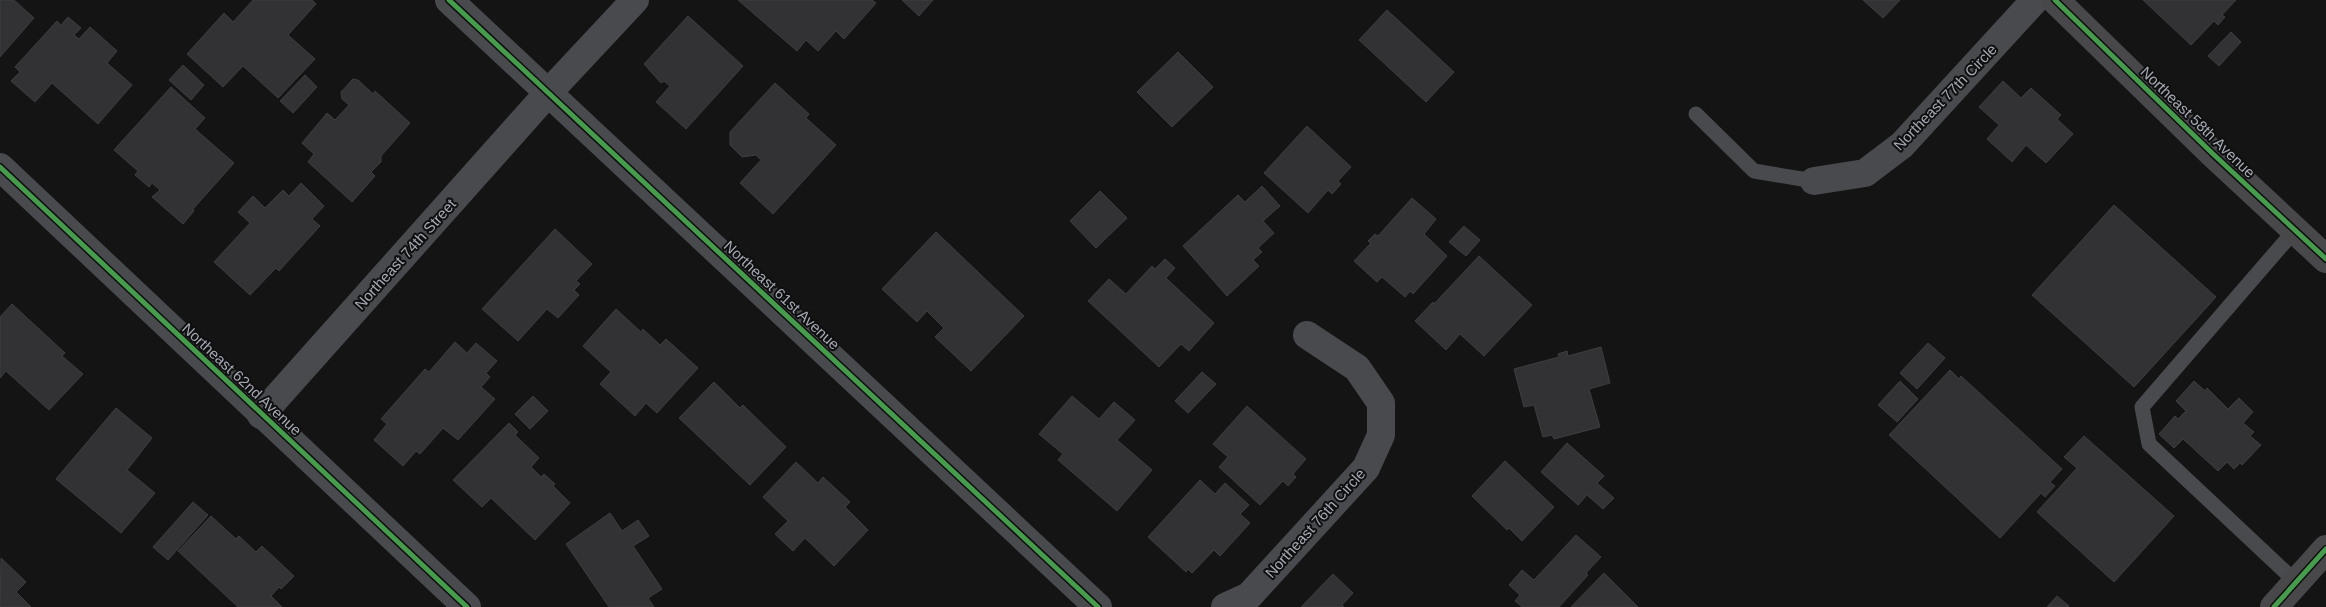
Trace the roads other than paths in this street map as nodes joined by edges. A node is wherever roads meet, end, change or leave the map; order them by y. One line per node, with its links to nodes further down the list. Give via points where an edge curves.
1 (450, 0): 5 (street, Northeast 61st Avenue)
2 (635, 0): 5 (street, Northeast 74th Street)
3 (2036, 0): 8 (street, Northeast 77th Circle, via 1902,145 1865,173)
4 (2055, 0): 9 (street, Northeast 58th Avenue)
5 (548, 93): 12 (street, Northeast 74th Street); 16 (street, Northeast 61st Avenue)
6 (1696, 114): 8 (lane, via 1754,171)
7 (0, 167): 12 (street, Northeast 62nd Avenue)
8 (1814, 181)
9 (2295, 230): 10 (street, Northeast 58th Avenue); 14 (lane, via 2142,407 2149,444)
10 (2326, 260)
11 (1306, 335): 17 (street, Northeast 76th Circle, via 1357,368 1381,403 1381,435 1366,468 1249,596)
12 (261, 415): 15 (street, Northeast 62nd Avenue)
13 (2326, 549): 14 (street)
14 (2296, 582): 18 (street)
15 (467, 607)
16 (1098, 607)
17 (1225, 607)
18 (2274, 607)

